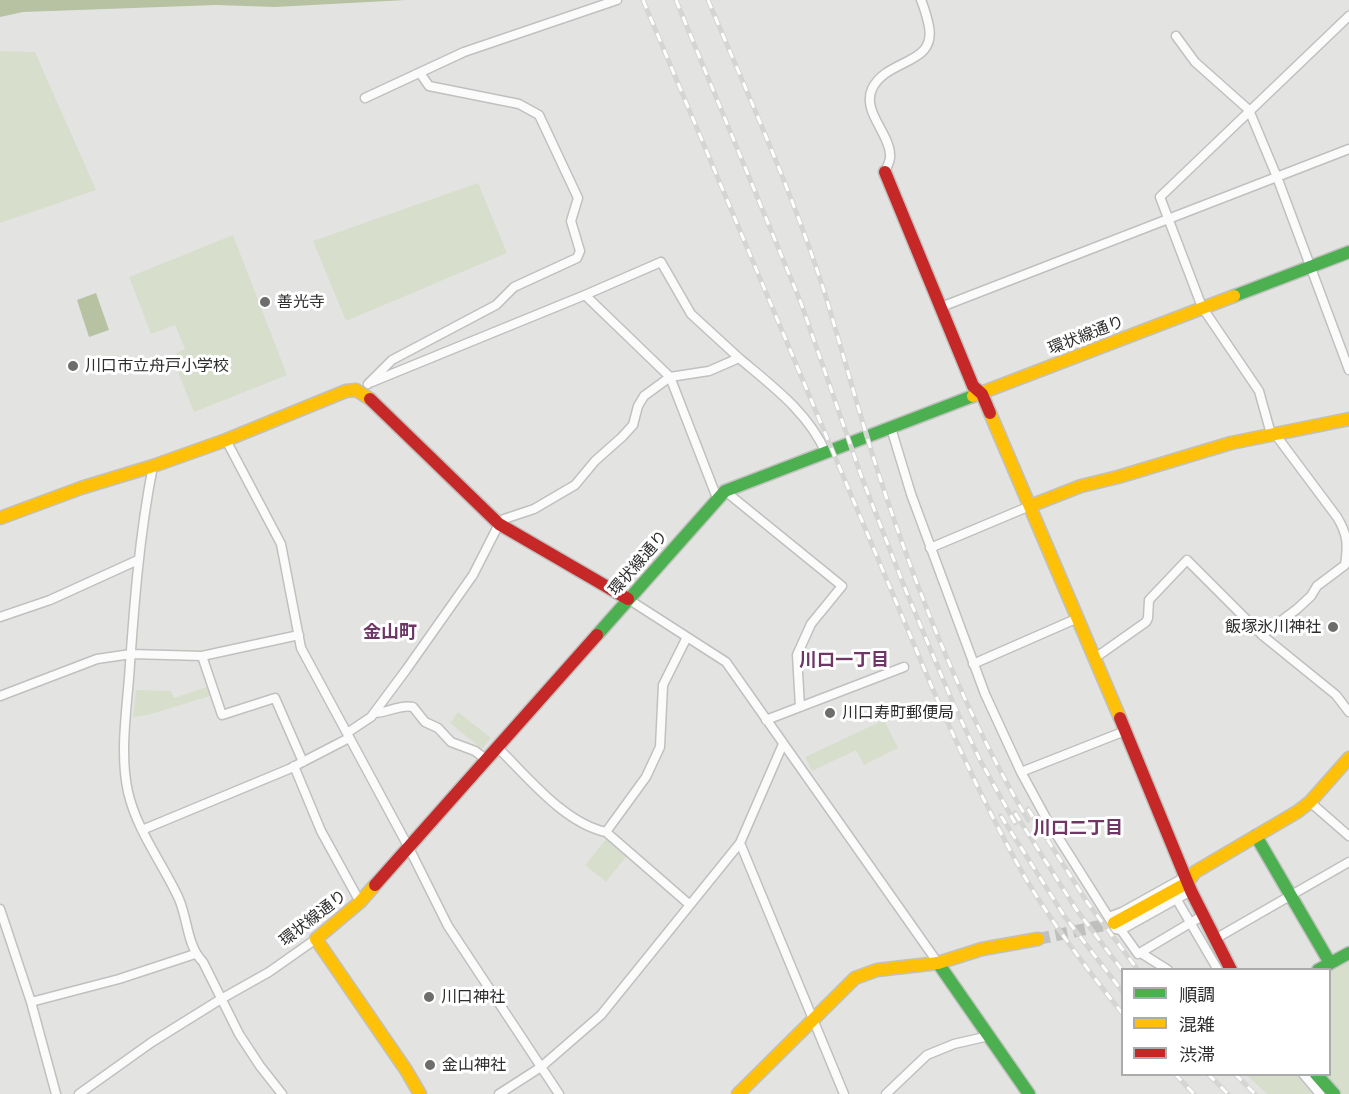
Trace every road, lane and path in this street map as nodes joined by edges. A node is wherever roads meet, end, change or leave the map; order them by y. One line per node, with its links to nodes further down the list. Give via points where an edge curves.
1 (617, 0): 5 (street, via 464,52)
2 (921, 0): 9 (street, via 931,33 929,45 923,53 886,74 875,84 870,97 890,152)
3 (1349, 16): 7 (street)
4 (1176, 36): 7 (street, via 1195,62)
5 (420, 73): 6 (street); 21 (street, via 429,86 519,104 539,115 578,198 571,221 580,251 577,258 514,287 496,305 392,360)
6 (365, 98)
7 (1248, 110): 10 (street); 11 (street, via 1160,197)
8 (1349, 149): 10 (street)
9 (885, 172): 15 (street)
10 (1277, 177): 11 (street); 13 (street)
11 (1167, 219): 15 (street); 16 (street)
12 (1349, 252): 13 (street, 環状線通り)
13 (1309, 267): 16 (street, 環状線通り); 17 (street)
14 (585, 295): 18 (street, via 661,262 691,314); 20 (street); 21 (street)
15 (941, 307): 23 (street, via 974,386)
16 (1202, 307): 23 (street, 環状線通り); 26 (street, via 1259,391)
17 (1345, 349): 19 (street)
18 (738, 358): 20 (street, via 709,371); 28 (street, via 786,397 814,429)
19 (1349, 370)
20 (670, 377): 30 (street); 33 (street, via 644,396 633,425 575,485)
21 (368, 384): 22 (street)
22 (356, 390): 27 (street, via 328,397); 33 (street, via 370,399)
23 (982, 394): 25 (street, 環状線通り); 31 (street)
24 (1349, 419): 26 (street)
25 (891, 428): 28 (street, 環状線通り); 35 (street)
26 (1273, 434): 31 (street, via 1081,486); 34 (street)
27 (226, 440): 29 (street); 41 (street, via 281,544)
28 (826, 453): 30 (street, 環状線通り)
29 (153, 465): 32 (street); 36 (street)
30 (721, 495): 38 (street, 環状線通り); 52 (street, via 842,586 811,624 797,654)
31 (1030, 506): 35 (street); 40 (street)
32 (0, 518)
33 (499, 524): 38 (street); 54 (street, via 472,575)
34 (1347, 529): 37 (street)
35 (930, 548): 47 (street)
36 (138, 560): 39 (street, via 50,600); 44 (street)
37 (1347, 569): 42 (street, via 1317,586 1297,609)
38 (628, 599): 43 (street); 59 (street, 環状線通り)
39 (0, 617)
40 (1078, 618): 46 (street); 47 (street)
41 (298, 635): 45 (street); 57 (street, via 301,648)
42 (1262, 635): 46 (street, via 1187,560 1149,600 1146,622); 51 (street)
43 (687, 637): 55 (street, via 726,662); 67 (street, via 663,685 660,747 646,777)
44 (131, 654): 45 (street); 50 (street, via 97,659); 66 (street, via 126,767 128,792)
45 (202, 656): 62 (street, via 222,715 275,698)
46 (1095, 658): 56 (street)
47 (973, 664): 64 (street)
48 (904, 667): 52 (street)
49 (1349, 695): 51 (street)
50 (0, 696)
51 (1338, 699): 53 (street)
52 (800, 707): 55 (street)
53 (1349, 712)
54 (374, 713): 57 (street); 61 (street, via 405,705 414,707 425,722 438,728 451,742)
55 (766, 720): 58 (street)
56 (1125, 731): 64 (street); 73 (street)
57 (348, 736): 62 (street); 71 (street)
58 (783, 744): 70 (street); 88 (street)
59 (498, 748): 61 (street, 環状線通り); 67 (street, via 566,813)
60 (1349, 759): 65 (street)
61 (487, 760): 71 (street, 環状線通り)
62 (303, 762): 63 (street)
63 (294, 766): 66 (street); 76 (street, via 321,831)
64 (1021, 772): 81 (street, via 1077,869)
65 (1310, 802): 68 (street); 69 (street)
66 (142, 830): 87 (street, via 180,901)
67 (606, 832): 77 (street)
68 (1256, 836): 73 (street, via 1196,872); 74 (street)
69 (1349, 836)
70 (740, 843): 77 (street); 96 (street)
71 (409, 848): 76 (street, 環状線通り); 98 (street, via 448,926)
72 (1349, 862): 74 (street)
73 (1188, 884): 75 (street); 79 (street); 81 (street)
74 (1291, 896): 84 (street); 89 (street)
75 (1177, 900): 80 (street); 81 (street)
76 (360, 902): 82 (street, 環状線通り)
77 (690, 905): 98 (street, via 601,1015)
78 (0, 909): 95 (street)
79 (1202, 916): 80 (street); 84 (street)
80 (1189, 922): 85 (street); 91 (street)
81 (1115, 923): 85 (street)
82 (316, 939): 94 (street, 環状線通り); 105 (street)
83 (1038, 939): 88 (street, via 982,949)
84 (1215, 939): 92 (street)
85 (1141, 953): 90 (street)
86 (1349, 953): 89 (street)
87 (195, 954): 94 (street); 95 (street, via 119,980)
88 (938, 963): 96 (street, via 877,970 855,978); 97 (street)
89 (1330, 963): 93 (street)
90 (1166, 968)
91 (1217, 968)
92 (1230, 968)
93 (1320, 968)
94 (221, 999): 103 (street, 環状線通り); 104 (street, via 239,1034)
95 (31, 1002): 102 (street)
96 (814, 1019): 101 (street); 108 (street)
97 (989, 1036): 109 (street, via 927,1055); 110 (street)
98 (541, 1067): 106 (street); 107 (street)
99 (1305, 1076): 111 (street)
100 (1318, 1076): 112 (street)
101 (742, 1093)
102 (56, 1094)
103 (79, 1094)
104 (282, 1094)
105 (420, 1094)
106 (499, 1094)
107 (559, 1094)
108 (844, 1094)
109 (886, 1094)
110 (1029, 1094)
111 (1320, 1094)
112 (1334, 1094)

